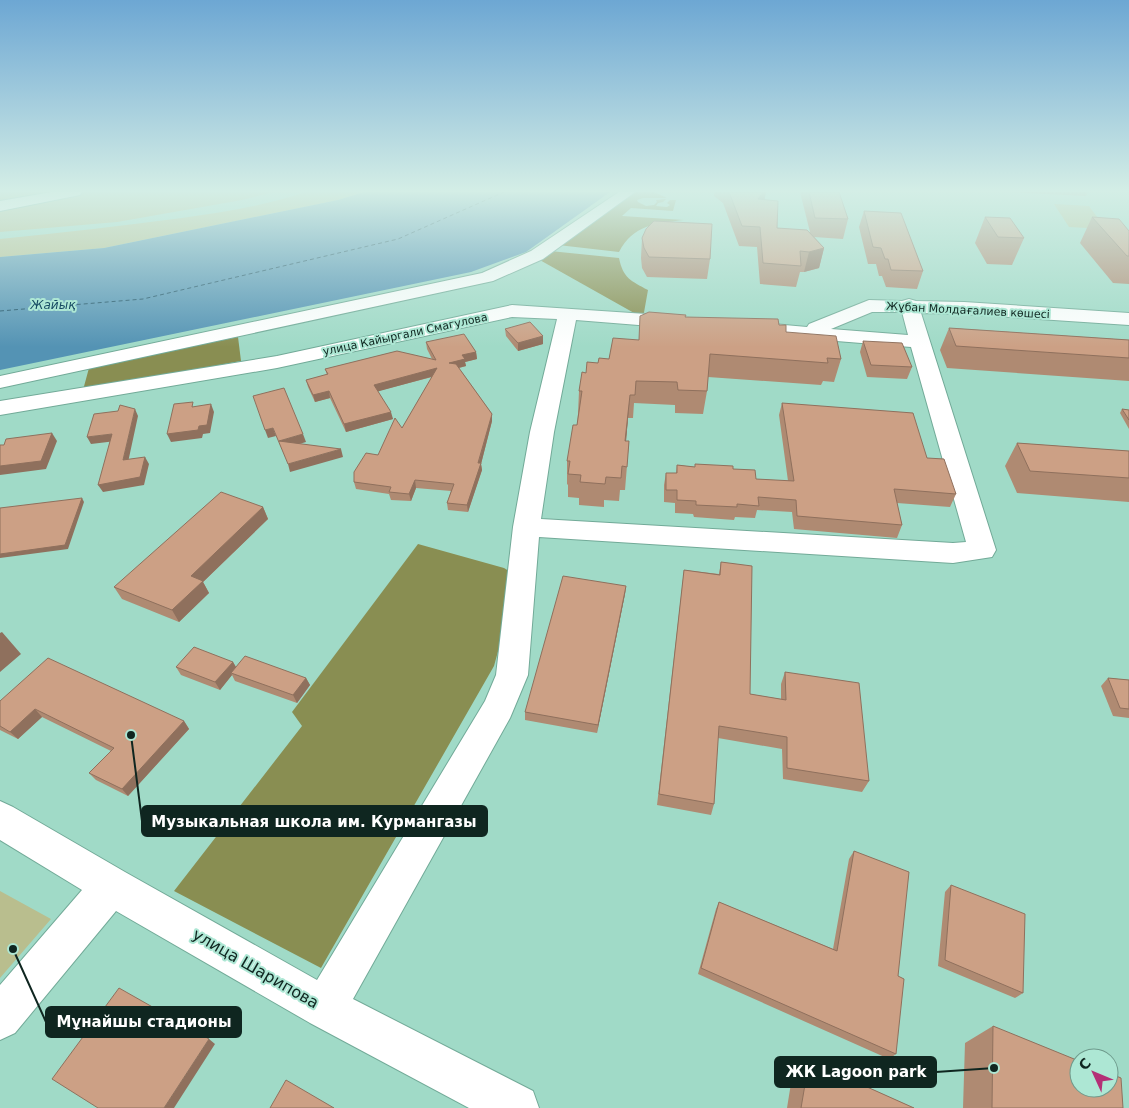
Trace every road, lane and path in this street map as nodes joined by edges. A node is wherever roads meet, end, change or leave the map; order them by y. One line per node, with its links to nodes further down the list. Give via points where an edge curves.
1 (553, 244): 9 (street, via 537,255 487,277)
2 (909, 306): 4 (street, Жұбан Молдағалиев көшесі); 7 (street, Жұбан Молдағалиев көшесі, via 870,306 816,328); 8 (street)
3 (568, 314): 5 (street, улица Кайыргали Смагулова); 10 (street, улица Кайыргали Смагулова, via 528,311 498,314 278,362); 11 (street, via 542,432)
4 (1129, 319)
5 (696, 324)
6 (735, 327): 7 (street)
7 (814, 333): 8 (street)
8 (920, 342): 11 (street, via 982,550 953,553)
9 (0, 382)
10 (4, 412)
11 (526, 527): 14 (street, via 512,675 498,708)
12 (0, 819): 13 (street, улица Шарипова)
13 (112, 886): 14 (street, улица Шарипова); 15 (street)
14 (325, 1008): 16 (street, улица Шарипова)
15 (0, 1018)
16 (516, 1108)

